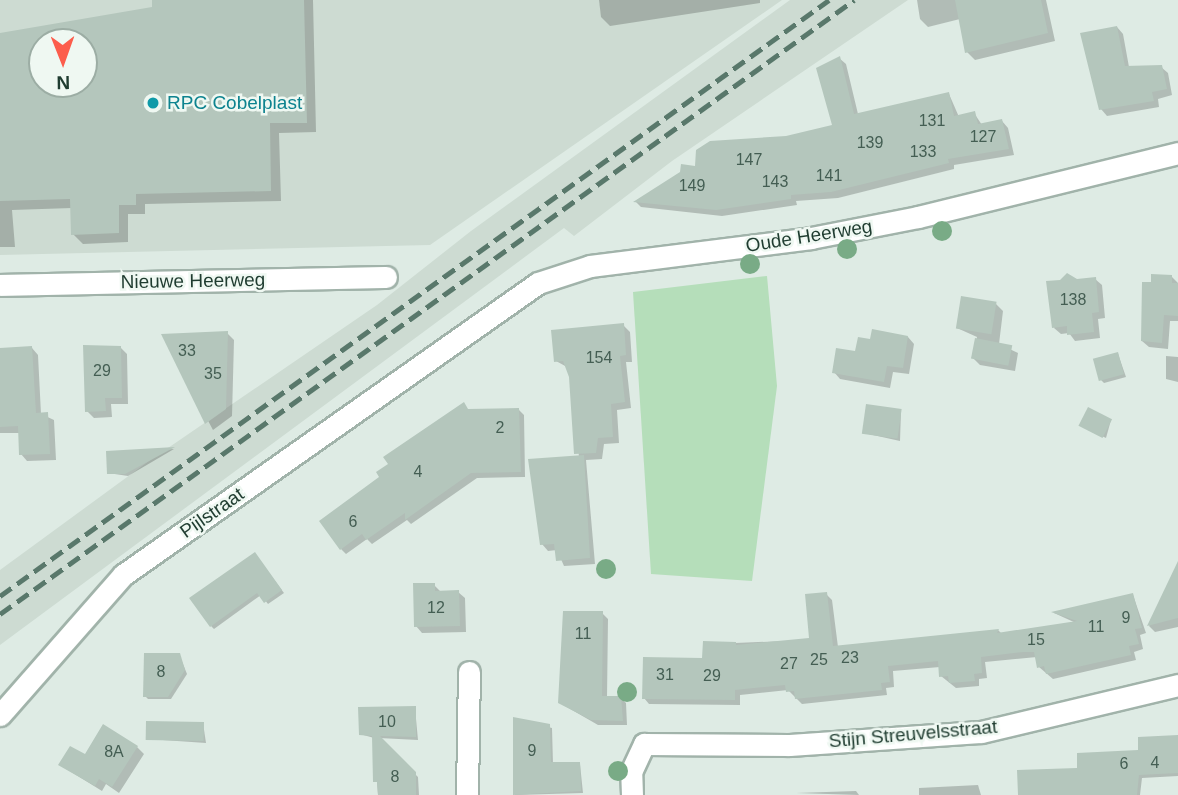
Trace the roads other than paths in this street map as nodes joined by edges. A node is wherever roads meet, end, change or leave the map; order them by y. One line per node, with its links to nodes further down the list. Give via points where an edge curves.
1 (1178, 153): 4 (street, Oude Heerweg, via 918,217 811,238 590,266 551,276)
2 (386, 277): 3 (street, Nieuwe Heerweg)
3 (0, 285)
4 (454, 344): 7 (street, Pijlstraat, via 123,575)
5 (469, 672): 8 (street)
6 (1178, 685): 9 (street, Stijn Streuvelsstraat, via 981,732 789,745 644,744 631,772)
7 (0, 715)
8 (467, 795)
9 (632, 795)

